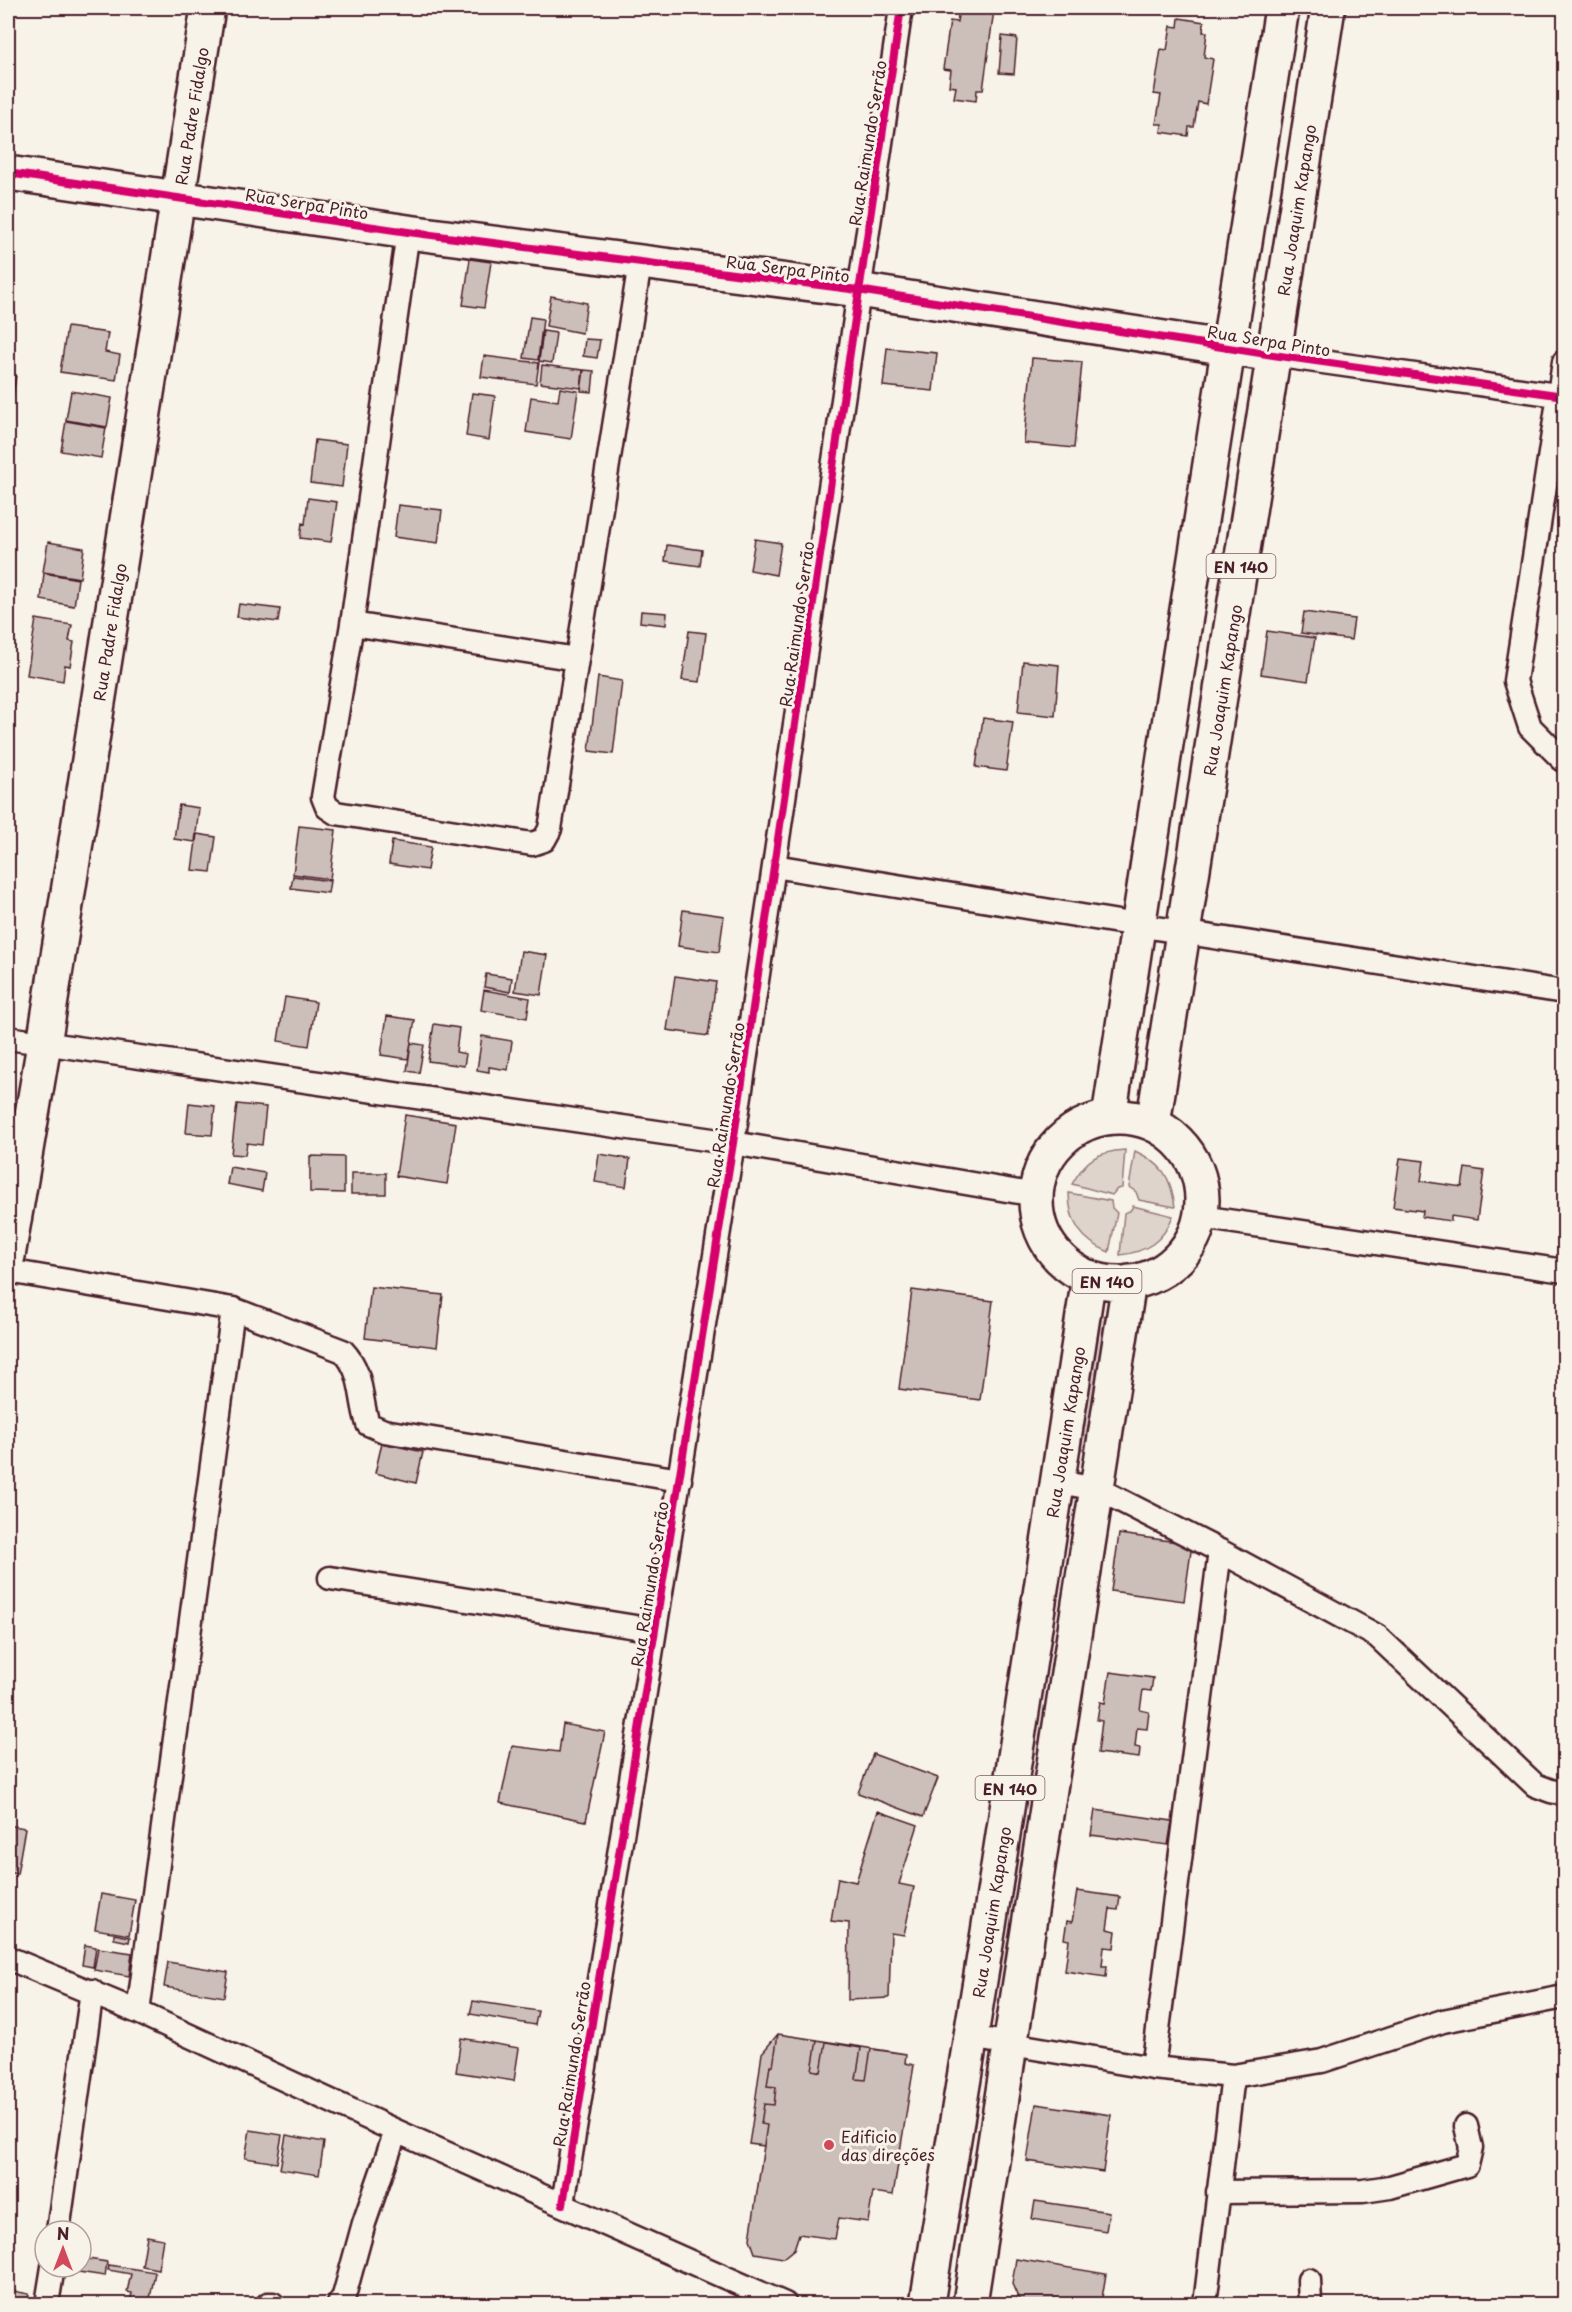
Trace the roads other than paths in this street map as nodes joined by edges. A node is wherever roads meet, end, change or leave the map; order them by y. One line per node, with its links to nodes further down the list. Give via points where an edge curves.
1 (208, 8): 8 (main road, Rua Padre Fidalgo)
2 (901, 8): 11 (street, Rua Raimundo Serrão)
3 (1282, 8): 5 (main road, EN 140)
4 (1329, 8): 6 (main road, Rua Joaquim Kapango / EN 140)
5 (1271, 79): 6 (main road); 12 (main road, EN 140)
6 (1316, 87): 13 (main road, Rua Joaquim Kapango / EN 140)
7 (8, 173): 8 (main road, Rua Serpa Pinto)
8 (177, 197): 9 (main road, Rua Serpa Pinto); 26 (main road, Rua Padre Fidalgo)
9 (408, 232): 10 (main road, Rua Serpa Pinto); 16 (street)
10 (640, 263): 11 (main road, Rua Serpa Pinto); 19 (street)
11 (858, 290): 12 (main road, Rua Serpa Pinto); 21 (street, Rua Raimundo Serrão)
12 (1230, 348): 13 (main road, Rua Serpa Pinto); 17 (main road, EN 140)
13 (1273, 355): 15 (street, Rua Serpa Pinto); 18 (main road, Rua Joaquim Kapango / EN 140)
14 (1564, 362): 15 (street)
15 (1562, 395): 20 (street, via 1515,681 1530,727)
16 (352, 624): 19 (street); 19 (street, via 323,796 327,807 336,813 532,844 544,840 550,829)
17 (1181, 642): 18 (main road); 22 (main road, EN 140)
18 (1228, 650): 23 (main road, Rua Joaquim Kapango / EN 140)
19 (577, 658)
20 (1564, 760)
21 (774, 866): 22 (street); 29 (street, Rua Raimundo Serrão)
22 (1137, 925): 23 (street); 27 (main road, EN 140)
23 (1184, 932): 24 (street); 28 (main road, Rua Joaquim Kapango / EN 140)
24 (1564, 992)
25 (8, 1038): 26 (street)
26 (44, 1044): 29 (street); 32 (main road, Rua Padre Fidalgo)
27 (1109, 1117): 28 (main road, EN 140); 30 (main road, EN 140, via 1081,1126 1058,1143 1042,1167)
28 (1153, 1124): 31 (main road, EN 140, via 1176,1139 1194,1162 1202,1189)
29 (733, 1143): 30 (street); 38 (street, Rua Raimundo Serrão)
30 (1036, 1195): 35 (main road, EN 140, via 1038,1221 1049,1245 1066,1264)
31 (1201, 1217): 34 (street); 36 (main road, EN 140, via 1191,1241 1175,1261 1154,1275)
32 (8, 1256)
33 (8, 1271): 37 (street)
34 (1564, 1271)
35 (1089, 1277): 36 (main road, EN 140); 39 (main road, Rua Joaquim Kapango / EN 140)
36 (1129, 1282): 40 (main road, EN 140)
37 (232, 1309): 38 (street, via 343,1351 358,1373 368,1424 384,1431); 50 (street)
38 (680, 1480): 43 (street, Rua Raimundo Serrão)
39 (1058, 1482): 40 (street); 44 (main road, Rua Joaquim Kapango / EN 140)
40 (1098, 1489): 41 (street); 45 (main road, EN 140)
41 (1220, 1551): 46 (street, via 1377,1636 1535,1785); 53 (street)
42 (330, 1578): 43 (street)
43 (654, 1630): 58 (street, Rua Raimundo Serrão)
44 (1016, 1751): 45 (main road); 51 (main road, Rua Joaquim Kapango / EN 140)
45 (1055, 1759): 52 (main road, EN 140)
46 (1564, 1794)
47 (8, 1958): 48 (street)
48 (92, 1991): 50 (street); 59 (street)
49 (1564, 1997): 54 (street, via 1443,2021 1322,2061)
50 (138, 2012): 56 (street)
51 (970, 2037): 52 (street); 62 (main road, Rua Joaquim Kapango / EN 140)
52 (1012, 2045): 53 (street); 68 (main road, EN 140)
53 (1153, 2068): 54 (street)
54 (1233, 2076): 57 (street)
55 (1466, 2126): 57 (street, via 1471,2148 1467,2165 1390,2187 1363,2191)
56 (396, 2132): 58 (street); 66 (street)
57 (1218, 2192): 69 (street)
58 (563, 2204): 67 (street)
59 (60, 2219)
60 (50, 2279): 63 (street)
61 (1309, 2280): 70 (street)
62 (921, 2301): 68 (main road, EN 140, via 942,2295)
63 (47, 2304)
64 (268, 2304): 65 (street)
65 (273, 2304)
66 (339, 2304)
67 (785, 2304)
68 (971, 2304)
69 (1205, 2304)
70 (1310, 2304)

